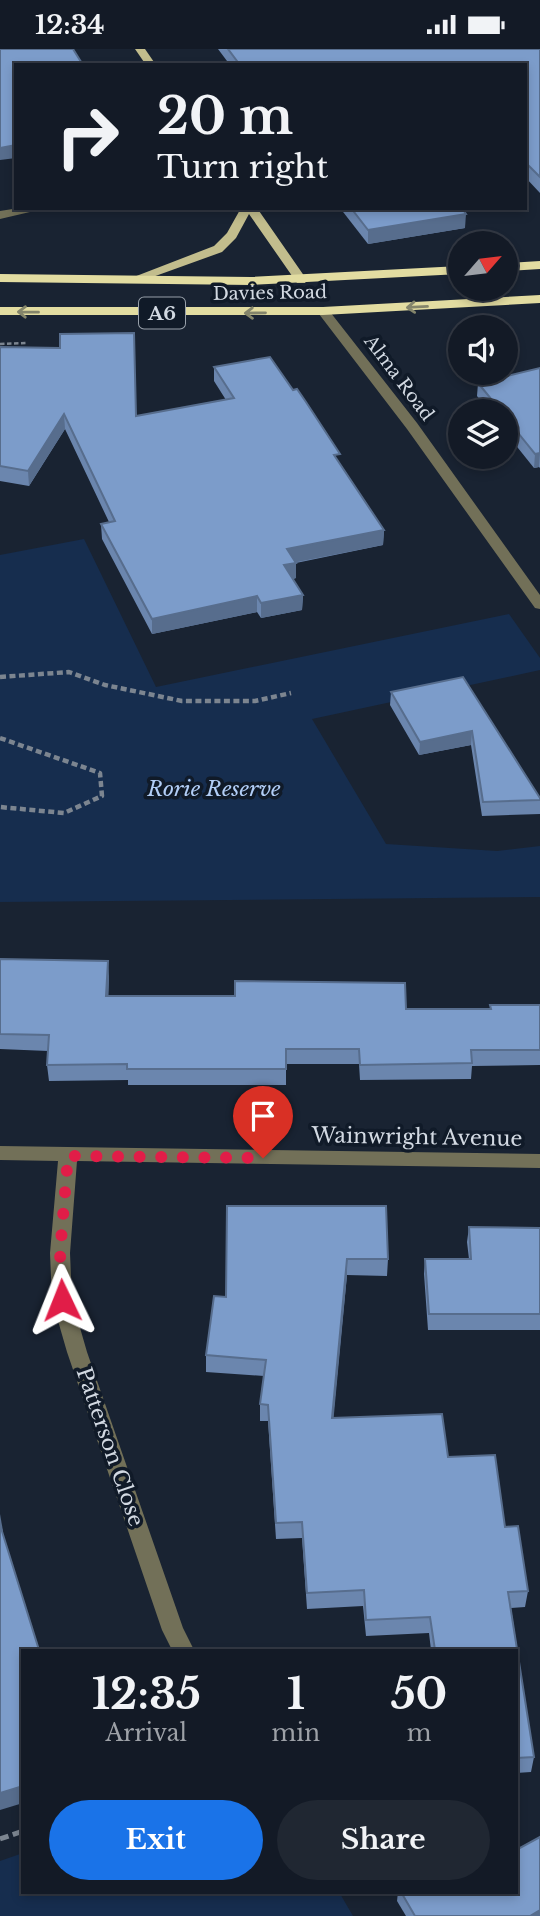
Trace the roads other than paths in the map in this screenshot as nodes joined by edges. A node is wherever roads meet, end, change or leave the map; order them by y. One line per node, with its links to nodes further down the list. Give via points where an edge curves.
1 (29, 210): 4 (street)
2 (248, 210): 9 (main road, via 218,249)
3 (250, 210): 10 (main road, Alma Road)
4 (0, 215)
5 (540, 265): 6 (highway)
6 (518, 266)
7 (448, 271): 10 (highway, Davies Road / A6)
8 (0, 278): 9 (highway, Davies Road / A6)
9 (132, 280): 10 (highway, Davies Road / A6)
10 (301, 280): 13 (highway, Alma Road)
11 (540, 299): 13 (highway, Davies Road / A6, one-way to 13)
12 (0, 311): 13 (highway, Davies Road / A6, one-way to 12)
13 (323, 311): 14 (street, Alma Road)
14 (540, 605)
15 (0, 1153): 16 (street, Wainwright Avenue)
16 (68, 1156): 17 (street, Wainwright Avenue); 18 (street, Patterson Close, via 60,1253 62,1300)
17 (540, 1161)
18 (182, 1649)

